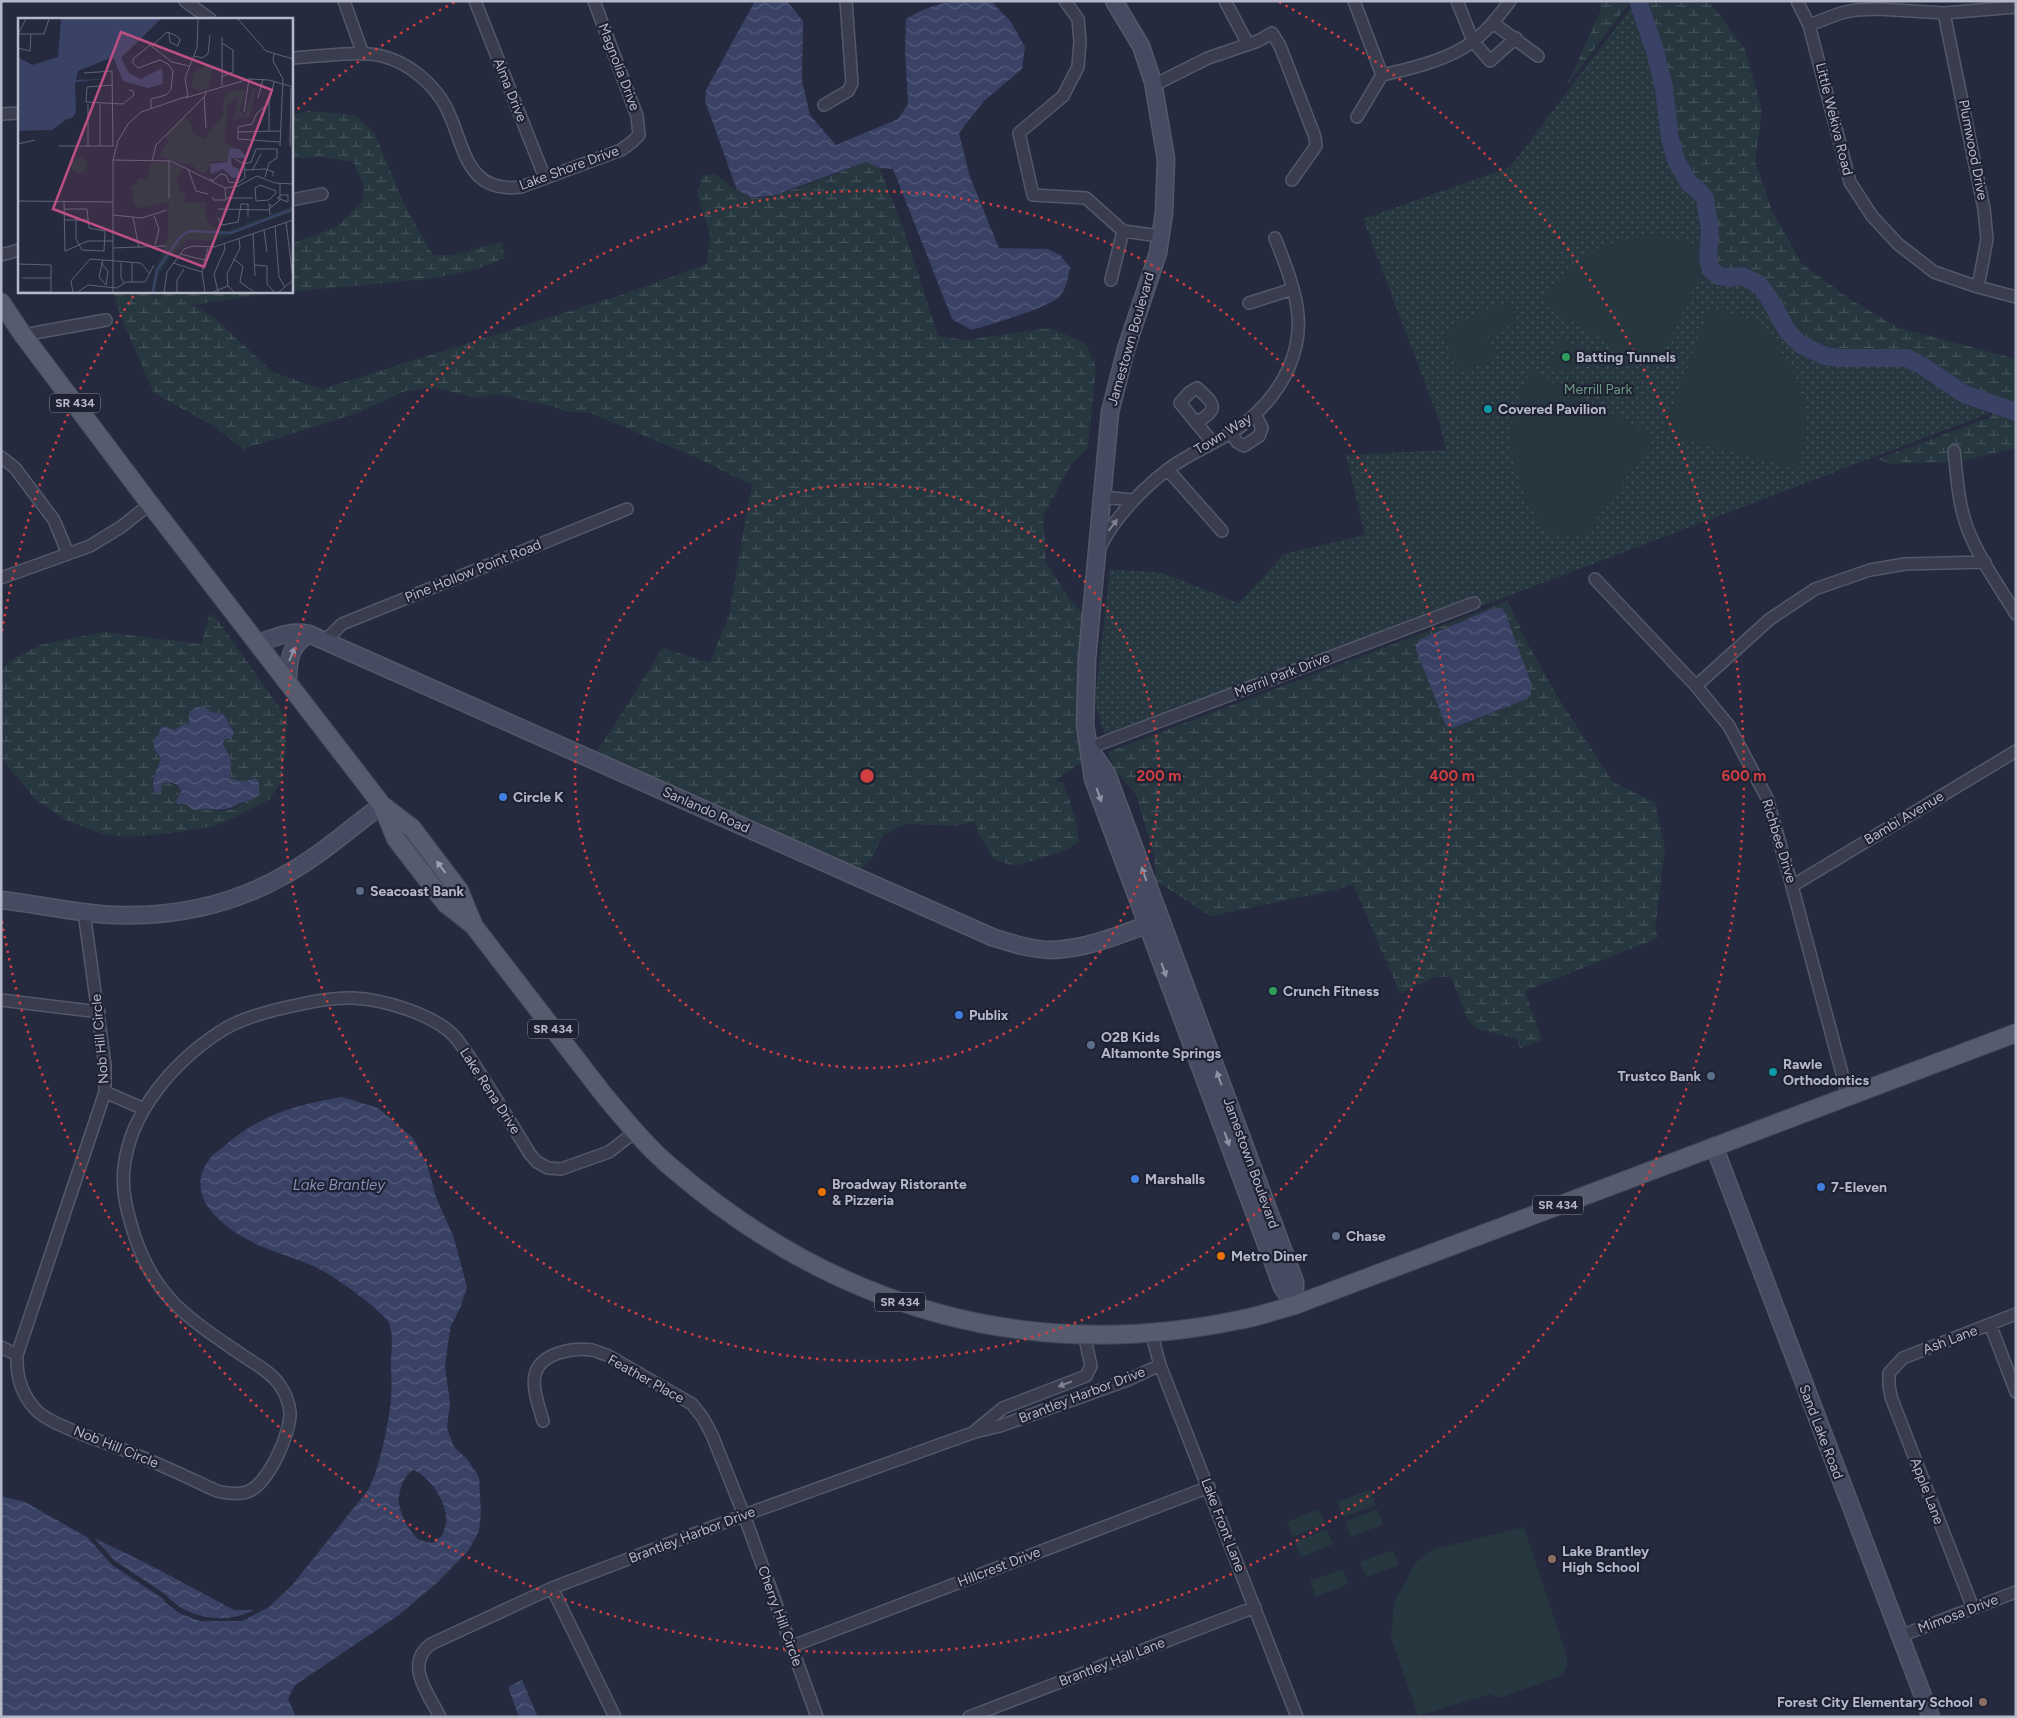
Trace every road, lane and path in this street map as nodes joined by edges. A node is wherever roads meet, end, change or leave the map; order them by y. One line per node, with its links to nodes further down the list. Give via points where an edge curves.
1 (185, 1): 15 (street)
2 (344, 1): 21 (street)
3 (475, 1): 31 (street, Alma Drive)
4 (594, 1): 30 (street, Magnolia Drive, via 637,116)
5 (846, 1): 26 (street, via 852,83 848,91)
6 (1065, 1): 35 (street, via 1078,19 1078,67 1063,96 1019,133 1033,195 1086,198)
7 (1114, 1): 25 (street, Jamestown Boulevard, via 1141,46)
8 (1225, 1): 20 (street)
9 (1354, 1): 24 (street)
10 (1457, 1): 19 (street)
11 (1510, 1): 16 (street)
12 (1797, 1): 17 (street, Little Wekiva Road)
13 (2016, 7): 14 (street)
14 (1944, 13): 17 (street, via 1878,8 1841,13); 41 (street, Plumwood Drive, via 1984,209 1987,239)
15 (209, 18)
16 (1493, 23): 18 (street); 19 (street)
17 (1809, 25): 41 (street, Little Wekiva Road, via 1850,182 1872,216 1898,244 1934,272)
18 (1516, 38): 19 (street, via 1490,61); 22 (street)
19 (1473, 41): 24 (street, via 1463,49 1416,67)
20 (1248, 44): 25 (street, via 1208,58); 32 (street, via 1272,33 1315,137 1316,146)
21 (363, 54): 23 (street, Lake Shore Drive); 31 (street, Lake Shore Drive, via 395,61 426,81 447,109 468,161 487,183 509,189)
22 (1538, 56)
23 (292, 58)
24 (1382, 75): 29 (street)
25 (1154, 86): 36 (street, Jamestown Boulevard, via 1166,159)
26 (824, 105)
27 (18, 112): 28 (street)
28 (1, 114)
29 (1357, 116)
30 (639, 135): 31 (street, Lake Shore Drive, via 621,150)
31 (545, 178)
32 (1292, 180)
33 (322, 194): 34 (street)
34 (292, 200)
35 (1123, 231): 36 (street); 40 (street)
36 (1160, 236): 55 (street, Jamestown Boulevard, via 1158,253 1126,349 1110,412)
37 (1275, 238): 42 (street, Town Way)
38 (18, 250): 39 (street)
39 (1, 255)
40 (1110, 280)
41 (1978, 287): 43 (street, Little Wekiva Road)
42 (1293, 289): 45 (street); 48 (street, Town Way, via 1298,338 1289,370)
43 (2016, 298)
44 (1, 302): 47 (main road, SR 434)
45 (1249, 303)
46 (106, 320): 47 (street)
47 (23, 335): 57 (main road, SR 434)
48 (1255, 414): 50 (street, Town Way); 50 (street, via 1262,428 1259,436 1244,446)
49 (1196, 423): 49 (street, via 1180,404 1197,388 1212,404 1213,410); 51 (street)
50 (1231, 432): 51 (street, Town Way)
51 (1213, 443): 54 (street, Town Way)
52 (1954, 451): 62 (street, via 1960,501 1967,527)
53 (1, 457): 61 (street, via 15,468 54,520)
54 (1168, 470): 56 (street, Town Way); 59 (street)
55 (1101, 497): 56 (street); 60 (street, Jamestown Boulevard)
56 (1133, 500): 60 (street, Town Way, one-way to 56, via 1108,532)
57 (150, 504): 61 (street, via 102,539); 69 (main road, SR 434)
58 (627, 509): 68 (street, Pine Hollow Point Road, via 342,624)
59 (1222, 531)
60 (1097, 553): 72 (street, Jamestown Boulevard, via 1086,695)
61 (68, 554): 63 (street)
62 (1985, 562): 66 (street); 71 (street, via 1905,564 1870,570 1815,589 1770,619)
63 (1, 578)
64 (1595, 579): 71 (street, Richbee Drive)
65 (1474, 603): 72 (street, Merril Park Drive)
66 (2016, 614)
67 (309, 634): 68 (street, Sanlando Road); 69 (street, Sanlando Road, via 288,633); 70 (street, one-way to 67, via 292,650)
68 (325, 641): 78 (street, Sanlando Road, via 992,937 1051,950 1080,948)
69 (259, 643): 70 (main road, SR 434)
70 (288, 681): 74 (main road, SR 434)
71 (1696, 686): 75 (street, Richbee Drive, via 1729,726 1767,798)
72 (1089, 748): 78 (street, Jamestown Boulevard, via 1107,774)
73 (2016, 751): 75 (street, Bambi Avenue)
74 (382, 804): 77 (street, via 284,876 211,906 149,916); 85 (main road, SR 434, via 412,828 459,890 473,924 601,1091)
75 (1792, 886): 83 (street, Richbee Drive)
76 (1, 900): 77 (street)
77 (84, 912): 80 (street, Nob Hill Circle)
78 (1154, 922): 87 (street, Jamestown Boulevard, via 1295,1282)
79 (1, 1000): 80 (street)
80 (99, 1012): 82 (street, Nob Hill Circle)
81 (2016, 1033): 83 (main road, SR 434)
82 (105, 1092): 84 (street); 93 (street, Nob Hill Circle)
83 (1848, 1096): 86 (main road, SR 434)
84 (144, 1109): 85 (street, Lake Rena Drive, via 162,1084 191,1054 220,1031 278,1010 321,1000 352,998 422,1015 452,1034 530,1154 548,1168 568,1167 609,1152); 93 (street, Nob Hill Circle, via 124,1169 124,1197 140,1250 152,1274 172,1301 279,1384 290,1411 289,1426 272,1467 264,1480 249,1491 226,1493 54,1422 38,1412 25,1395 18,1381)
85 (636, 1131): 91 (main road, SR 434, via 671,1168 726,1212 826,1272 884,1296 950,1316 1014,1329)
86 (1714, 1146): 87 (main road, SR 434); 105 (street, Sand Lake Road)
87 (1295, 1305): 90 (main road, SR 434, via 1239,1320)
88 (2016, 1314): 89 (street, Ash Lane)
89 (1990, 1324): 95 (street, Ash Lane, via 1903,1358); 96 (street)
90 (1151, 1332): 91 (main road, SR 434); 94 (street, Lake Front Lane)
91 (1084, 1334): 98 (street, Brantley Harbor Drive, one-way to 98, via 1091,1366 1086,1376 1003,1408)
92 (1, 1347): 93 (street)
93 (17, 1354)
94 (1160, 1365): 98 (street, Brantley Harbor Drive, via 1128,1380); 99 (street, Lake Front Lane)
95 (1889, 1373): 104 (street, Apple Lane, via 1891,1397)
96 (2016, 1392)
97 (543, 1421): 100 (street, Feather Place, via 535,1387 538,1367 546,1359 578,1350 607,1355 692,1404 712,1435)
98 (975, 1432): 100 (street, Brantley Harbor Drive)
99 (1208, 1486): 103 (street, Lake Front Lane); 106 (street, Hillcrest Drive)
100 (744, 1515): 101 (street, Brantley Harbor Drive); 106 (street, Cherry Hill Circle)
101 (552, 1588): 107 (street, Brantley Harbor Drive, via 424,1649 418,1667); 108 (street)
102 (2016, 1592): 104 (street, Mimosa Drive)
103 (1255, 1607): 110 (street, Brantley Hall Lane); 111 (street, Lake Front Lane)
104 (1973, 1608): 105 (street, Mimosa Drive)
105 (1900, 1636): 112 (street, Sand Lake Road)
106 (790, 1646): 109 (street, Cherry Hill Circle)
107 (440, 1717)
108 (615, 1717)
109 (817, 1717)
110 (969, 1717)
111 (1297, 1717)
112 (1931, 1717)

